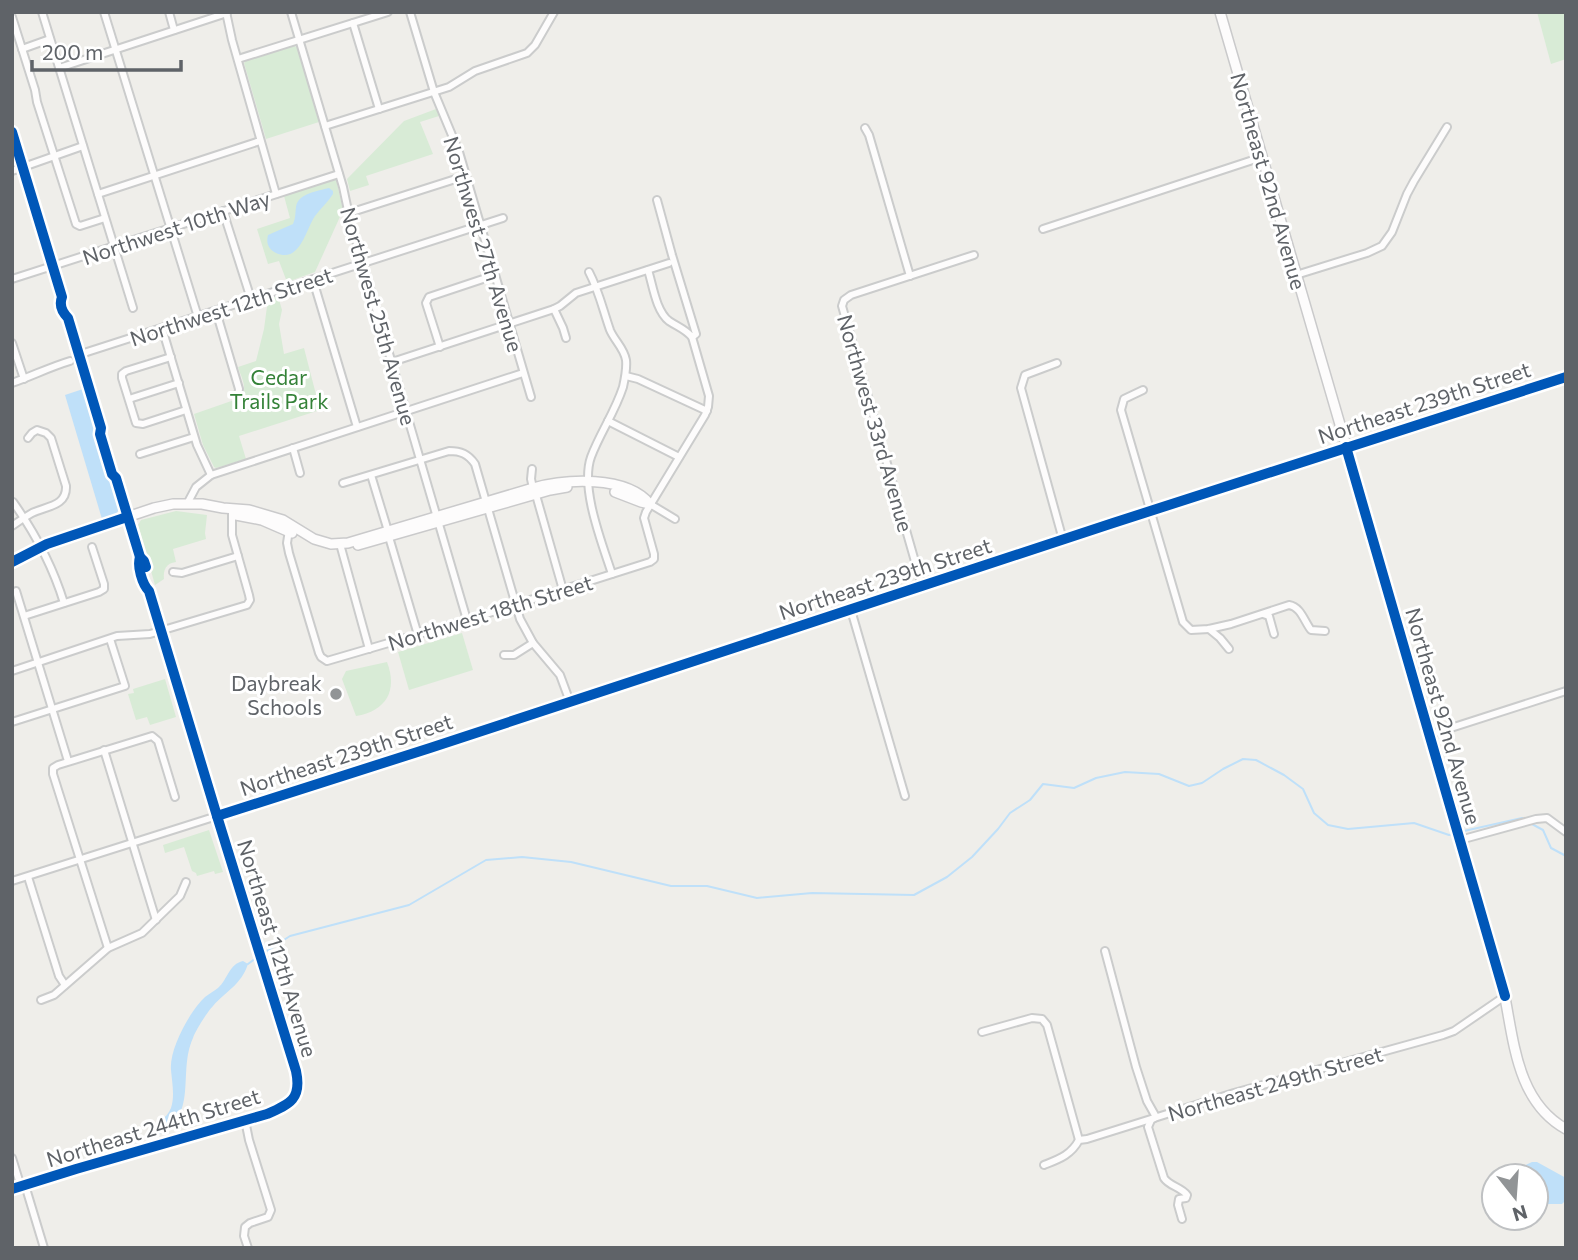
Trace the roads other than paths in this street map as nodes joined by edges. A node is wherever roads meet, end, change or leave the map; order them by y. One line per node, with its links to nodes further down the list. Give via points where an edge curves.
1 (104, 12): 16 (street)
2 (169, 12): 12 (street)
3 (291, 12): 14 (street, Northwest 25th Avenue)
4 (388, 12): 11 (street)
5 (410, 12): 19 (street, Northwest 27th Avenue)
6 (554, 12): 19 (street, via 531,51)
7 (1220, 12): 28 (street, Northeast 92nd Avenue)
8 (45, 13): 13 (street)
9 (226, 13): 12 (street); 17 (street)
10 (12, 17): 15 (street)
11 (353, 23): 14 (street); 20 (street)
12 (174, 30): 16 (street)
13 (50, 40): 15 (street); 18 (street)
14 (299, 40): 17 (street); 21 (street, Northwest 25th Avenue)
15 (22, 49): 27 (street)
16 (115, 49): 18 (street); 32 (street)
17 (238, 59): 25 (street)
18 (59, 68): 26 (street)
19 (434, 92): 20 (street); 33 (street, Northwest 27th Avenue)
20 (379, 109): 21 (street)
21 (325, 125): 31 (street, Northwest 25th Avenue)
22 (1447, 127): 52 (street, via 1382,246)
23 (865, 128): 53 (street)
24 (12, 132): 29 (street, Northeast 112th Avenue)
25 (260, 141): 32 (street); 35 (street)
26 (83, 146): 27 (street); 34 (street)
27 (54, 156): 29 (street); 39 (street, via 76,224)
28 (1262, 157): 43 (street); 52 (street, Northeast 92nd Avenue)
29 (23, 167): 30 (street); 48 (street, Northeast 112th Avenue)
30 (12, 171)
31 (340, 174): 35 (street, Northwest 10th Way); 38 (street, Northwest 25th Avenue)
32 (154, 175): 34 (street); 42 (street)
33 (465, 176): 38 (street); 41 (street, Northwest 27th Avenue)
34 (98, 194): 39 (street)
35 (276, 194): 37 (street, Northwest 10th Way)
36 (657, 200): 64 (street, via 696,334)
37 (223, 211): 42 (street, Northwest 10th Way); 57 (street)
38 (349, 213): 46 (street, Northwest 25th Avenue)
39 (105, 218): 44 (street)
40 (503, 218): 41 (street, Northwest 12th Street)
41 (480, 226): 46 (street, Northwest 12th Street); 51 (street, Northwest 27th Avenue)
42 (171, 228): 44 (street, Northwest 10th Way); 61 (street)
43 (1043, 229)
44 (114, 246): 48 (street, Northwest 10th Way); 58 (street)
45 (974, 256): 53 (street)
46 (363, 263): 55 (street, Northwest 12th Street); 71 (street, Northwest 25th Avenue)
47 (669, 263): 49 (street)
48 (53, 266): 54 (street, Northwest 10th Way); 68 (street, Northeast 112th Avenue, via 60,302)
49 (648, 270): 56 (street); 64 (street, via 663,314)
50 (589, 272): 56 (street)
51 (495, 275): 62 (street, Northwest 27th Avenue); 67 (street, via 429,297 426,303)
52 (1296, 275): 90 (street, Northeast 92nd Avenue)
53 (909, 276): 123 (street, Northwest 33rd Avenue, via 851,295 844,300 843,311)
54 (12, 279)
55 (313, 279): 57 (street, Northwest 12th Street); 87 (street)
56 (597, 286): 59 (street, via 576,293); 74 (street, via 612,334 625,356)
57 (251, 299): 60 (street, Northwest 12th Street)
58 (133, 308)
59 (554, 309): 62 (street); 65 (street)
60 (216, 311): 61 (street, Northwest 12th Street); 80 (street)
61 (198, 317): 63 (street, Northwest 12th Street)
62 (509, 324): 67 (street); 73 (street, Northwest 27th Avenue)
63 (162, 328): 68 (street, Northwest 12th Street); 69 (street)
64 (692, 337): 85 (street, via 708,393)
65 (566, 338)
66 (12, 343): 76 (street)
67 (440, 347): 71 (street)
68 (80, 356): 109 (street, Northeast 112th Avenue)
69 (171, 357): 78 (street); 82 (street, via 122,373)
70 (70, 361): 76 (street)
71 (392, 362): 84 (street, Northwest 25th Avenue)
72 (1057, 363): 115 (street, via 1025,375 1021,388)
73 (523, 373): 81 (street, Northwest 27th Avenue); 84 (street)
74 (626, 376): 85 (street); 86 (street)
75 (1566, 377): 90 (street, Northeast 239th Street)
76 (24, 379): 77 (street)
77 (12, 383)
78 (178, 383): 82 (street); 83 (street)
79 (1143, 390): 107 (street, via 1124,399 1121,410)
80 (238, 397)
81 (531, 397)
82 (129, 399): 83 (street, via 138,424)
83 (186, 410): 88 (street)
84 (406, 411): 87 (street); 94 (street, Northwest 25th Avenue)
85 (707, 411): 93 (street)
86 (608, 421): 93 (street); 100 (street, via 591,458)
87 (357, 427): 91 (street)
88 (194, 436): 92 (street); 97 (street)
89 (28, 438): 108 (street, via 37,430 51,438 65,496 58,504)
90 (1346, 447): 107 (street, Northeast 239th Street); 148 (street, Northeast 92nd Avenue)
91 (293, 448): 96 (street); 97 (street)
92 (140, 454)
93 (679, 457): 104 (street)
94 (420, 460): 98 (street); 105 (street, via 449,452 471,457); 111 (street, Northwest 25th Avenue)
95 (532, 470): 101 (street)
96 (300, 472)
97 (211, 475): 103 (street, via 195,487)
98 (371, 475): 99 (street); 114 (street)
99 (343, 483)
100 (588, 483): 101 (street, via 562,482); 104 (street, via 619,486); 122 (street)
101 (534, 491): 105 (street); 124 (street)
102 (13, 502): 108 (street)
103 (190, 504): 106 (street); 109 (street, via 167,505)
104 (650, 504): 110 (street); 122 (street, Northwest 18th Street, via 644,518 654,558)
105 (487, 505): 111 (street); 127 (street)
106 (232, 511): 113 (street, via 275,517); 119 (street, via 231,531)
107 (1152, 511): 115 (street, Northeast 239th Street); 132 (street, via 1183,622 1191,630)
108 (24, 517): 112 (street); 117 (street)
109 (127, 517): 117 (street); 133 (street, Northeast 112th Avenue)
110 (675, 519)
111 (438, 520): 114 (street); 131 (street, Northwest 25th Avenue)
112 (12, 526)
113 (290, 528): 116 (street); 139 (street, Northwest 18th Street, via 286,543 319,653 331,661)
114 (389, 534): 116 (street); 136 (street)
115 (1063, 540): 123 (street, Northeast 239th Street)
116 (340, 546): 139 (street)
117 (41, 547): 120 (street); 126 (street)
118 (92, 547): 126 (street, via 104,589)
119 (238, 556): 121 (street); 133 (street, via 248,603)
120 (12, 562)
121 (173, 572)
122 (612, 574): 124 (street, Northwest 18th Street)
123 (922, 586): 128 (street, Northeast 239th Street)
124 (563, 590): 127 (street, Northwest 18th Street)
125 (16, 592): 130 (street)
126 (64, 603): 130 (street)
127 (515, 605): 131 (street, Northwest 18th Street); 138 (street)
128 (851, 610): 145 (street, Northeast 239th Street); 151 (street)
129 (1263, 614): 132 (street); 134 (street, via 1294,606 1311,630); 135 (street, via 1269,616)
130 (24, 617): 142 (street)
131 (467, 620): 136 (street, Northwest 18th Street)
132 (1209, 629): 140 (street)
133 (161, 631): 137 (street); 153 (street, Northeast 112th Avenue)
134 (1325, 631)
135 (1274, 634)
136 (418, 635): 139 (street, Northwest 18th Street)
137 (110, 639): 142 (street); 146 (street, via 125,686)
138 (533, 643): 141 (street, via 514,655); 145 (street, via 560,675)
139 (369, 649)
140 (1228, 649)
141 (504, 655)
142 (38, 663): 143 (street); 146 (street)
143 (12, 671)
144 (1566, 691): 148 (street)
145 (570, 702): 153 (street, Northeast 239th Street)
146 (52, 709): 147 (street); 150 (street)
147 (12, 722)
148 (1429, 735): 155 (street, Northeast 92nd Avenue)
149 (103, 750): 150 (street); 152 (street, via 154,736); 156 (street)
150 (68, 761): 157 (street, via 56,765 53,774)
151 (905, 796)
152 (174, 797)
153 (217, 816): 156 (street); 168 (street, Northeast 112th Avenue, via 296,1071)
154 (1566, 832): 155 (street, via 1547,818)
155 (1460, 840): 165 (street, Northeast 92nd Avenue)
156 (132, 844): 157 (street); 161 (street)
157 (80, 860): 158 (street); 162 (street)
158 (28, 877): 159 (street); 164 (street)
159 (12, 881)
160 (186, 882): 161 (street, via 180,897)
161 (156, 920): 162 (street, via 139,935)
162 (108, 948): 164 (street)
163 (1105, 951): 169 (street, via 1136,1068)
164 (65, 985): 166 (street)
165 (1505, 996): 169 (street, Northeast 249th Street, via 1443,1035); 171 (street, Northeast 92nd Avenue, via 1523,1077 1546,1114)
166 (41, 1000)
167 (982, 1032): 172 (street, via 1042,1019)
168 (298, 1091): 170 (street, Northeast 244th Street, via 287,1105)
169 (1156, 1117): 172 (street, Northeast 249th Street); 176 (street, via 1148,1127 1164,1178 1187,1195 1179,1199)
170 (245, 1120): 175 (street, Northeast 244th Street); 178 (street, via 271,1210 268,1217 245,1227)
171 (1566, 1129)
172 (1079, 1140): 174 (street, Northeast 249th Street, via 1070,1153)
173 (12, 1158): 175 (street)
174 (1044, 1165)
175 (19, 1187): 177 (street)
176 (1182, 1219)
177 (44, 1248)
178 (248, 1248)

